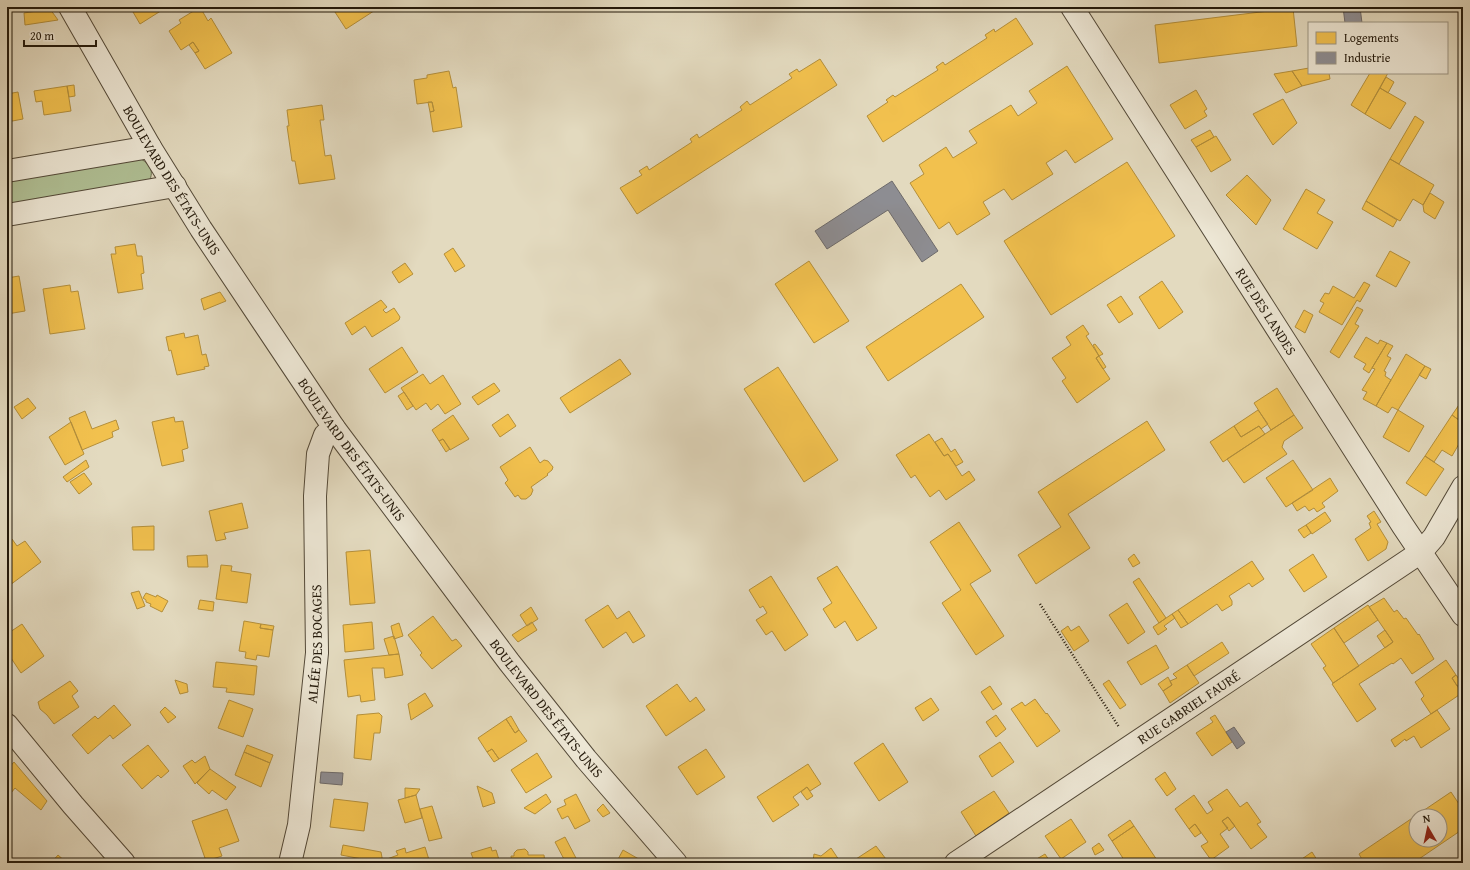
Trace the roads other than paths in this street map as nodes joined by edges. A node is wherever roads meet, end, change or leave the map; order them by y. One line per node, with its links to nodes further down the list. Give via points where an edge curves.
1 (70, 7): 3 (street, BOULEVARD DES ÉTATS-UNIS)
2 (1072, 7): 9 (street, RUE DES LANDES)
3 (150, 147): 4 (street); 5 (street, BOULEVARD DES ÉTATS-UNIS)
4 (7, 171)
5 (175, 186): 6 (street); 7 (street, BOULEVARD DES ÉTATS-UNIS)
6 (7, 216)
7 (334, 428): 13 (street, ALLÉE DES BOCAGES, via 325,435 318,454 315,496 317,653 299,825); 14 (street, BOULEVARD DES ÉTATS-UNIS, via 509,662 586,758)
8 (1463, 487): 9 (street, RUE GABRIEL FAURÉ, via 1434,537)
9 (1421, 552): 10 (street, RUE DES LANDES); 15 (street, RUE GABRIEL FAURÉ)
10 (1463, 615)
11 (7, 725): 12 (street)
12 (124, 863)
13 (290, 863)
14 (676, 863)
15 (956, 863)

